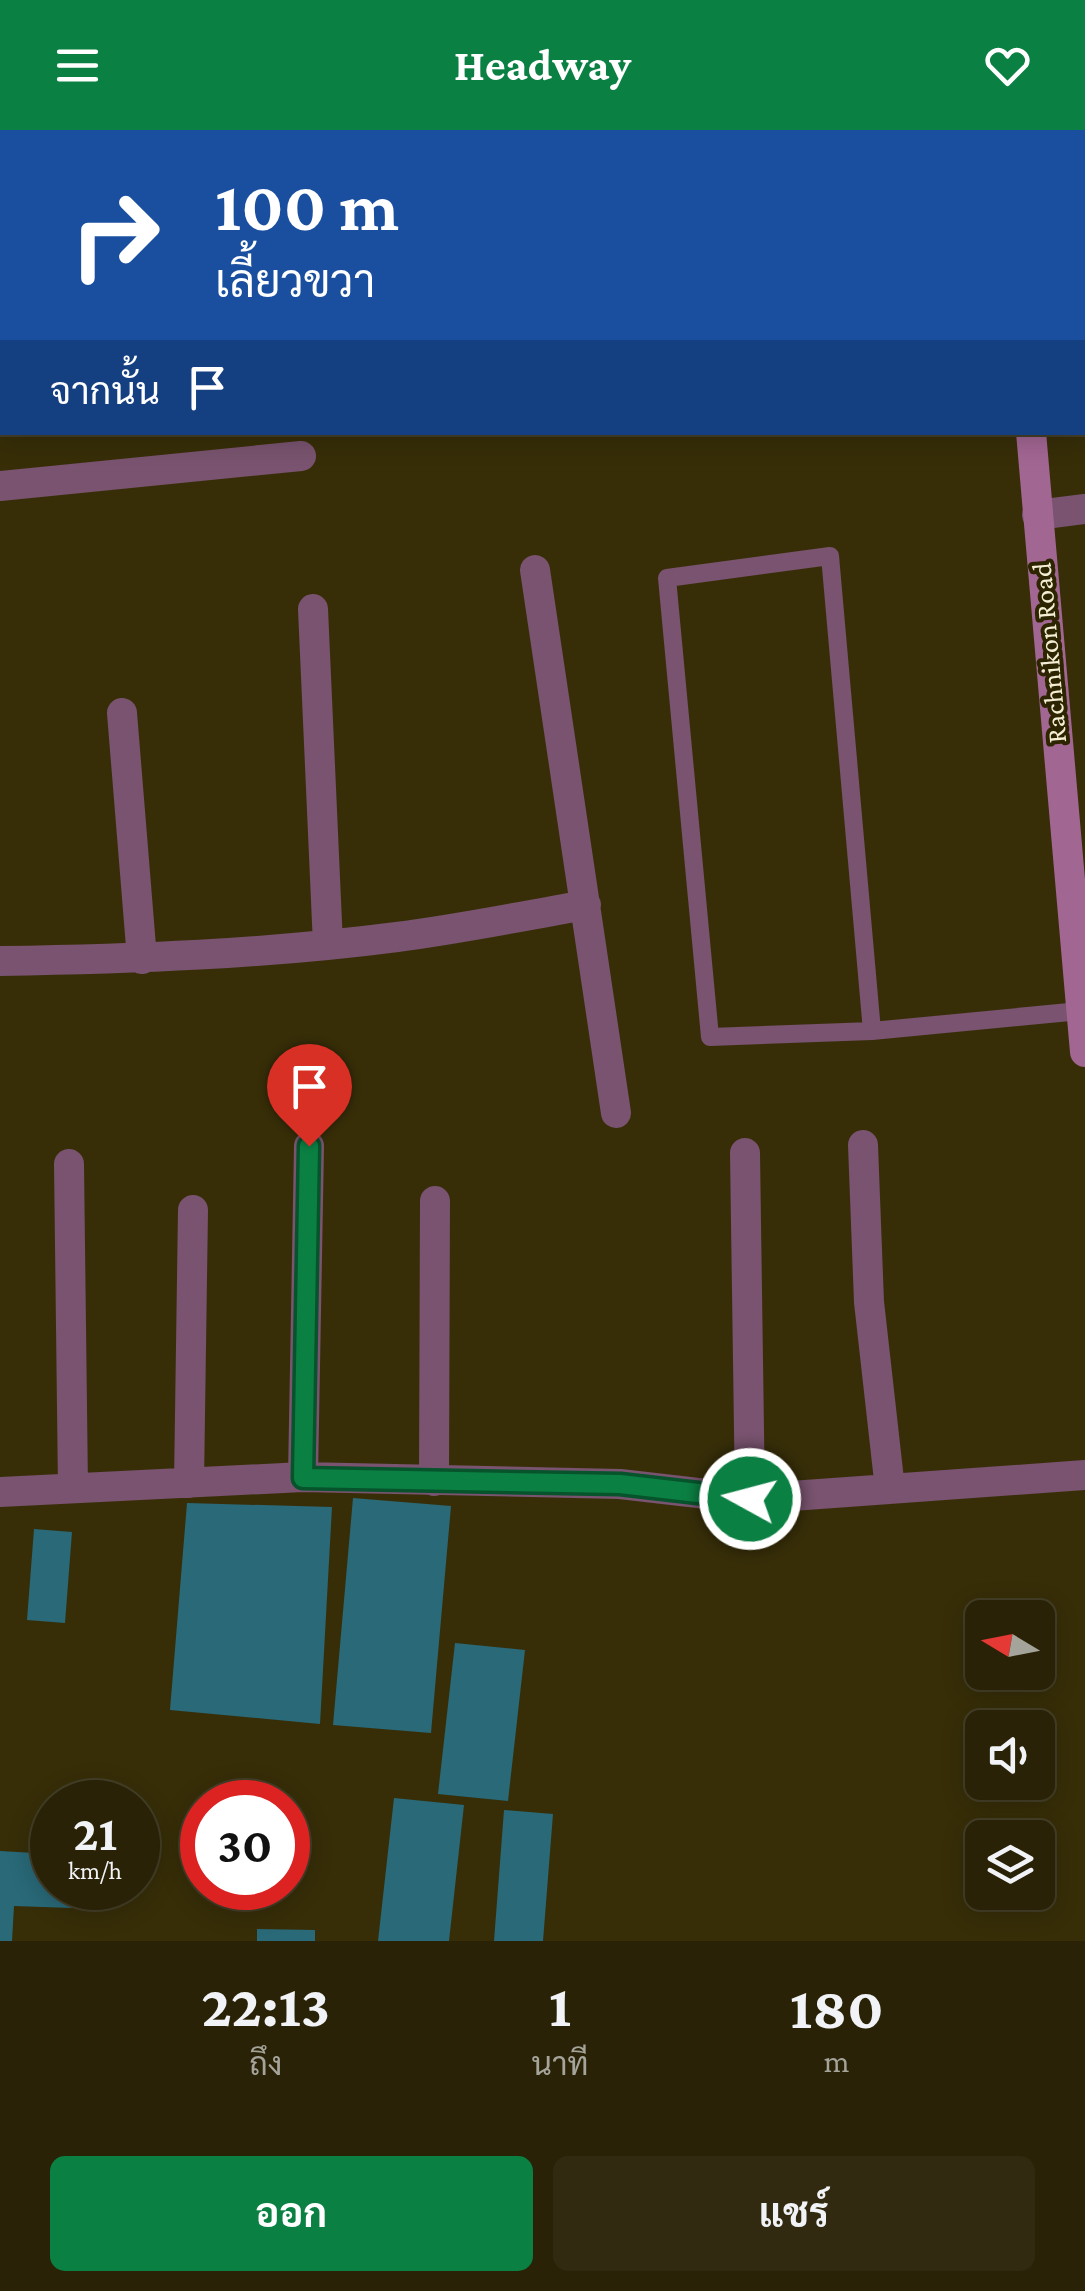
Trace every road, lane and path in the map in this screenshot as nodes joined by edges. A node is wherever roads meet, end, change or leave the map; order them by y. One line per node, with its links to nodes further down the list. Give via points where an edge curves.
1 (1031, 435): 5 (street, Rachnikon Road)
2 (301, 456): 3 (street)
3 (0, 486)
4 (1085, 509): 5 (street)
5 (1037, 515): 13 (street, Rachnikon Road)
6 (535, 570): 9 (street)
7 (313, 608): 10 (street)
8 (122, 713): 11 (street)
9 (586, 905): 10 (street); 16 (street)
10 (328, 945): 11 (street)
11 (142, 959): 12 (street)
12 (0, 961)
13 (1080, 1011): 14 (lane); 15 (street, Rachnikon Road)
14 (872, 1031): 14 (lane, via 830,556 668,578 710,1037)
15 (1085, 1052)
16 (616, 1114)
17 (862, 1145): 28 (street, via 869,1302)
18 (309, 1146): 24 (street)
19 (745, 1153): 30 (street)
20 (69, 1164): 27 (street)
21 (435, 1201): 25 (street)
22 (192, 1210): 26 (street)
23 (1085, 1475): 28 (street)
24 (303, 1478): 25 (street); 26 (street)
25 (434, 1481): 30 (street, via 620,1484)
26 (190, 1483): 27 (street)
27 (73, 1488): 29 (street)
28 (890, 1489): 30 (street)
29 (0, 1492)
30 (750, 1499)

